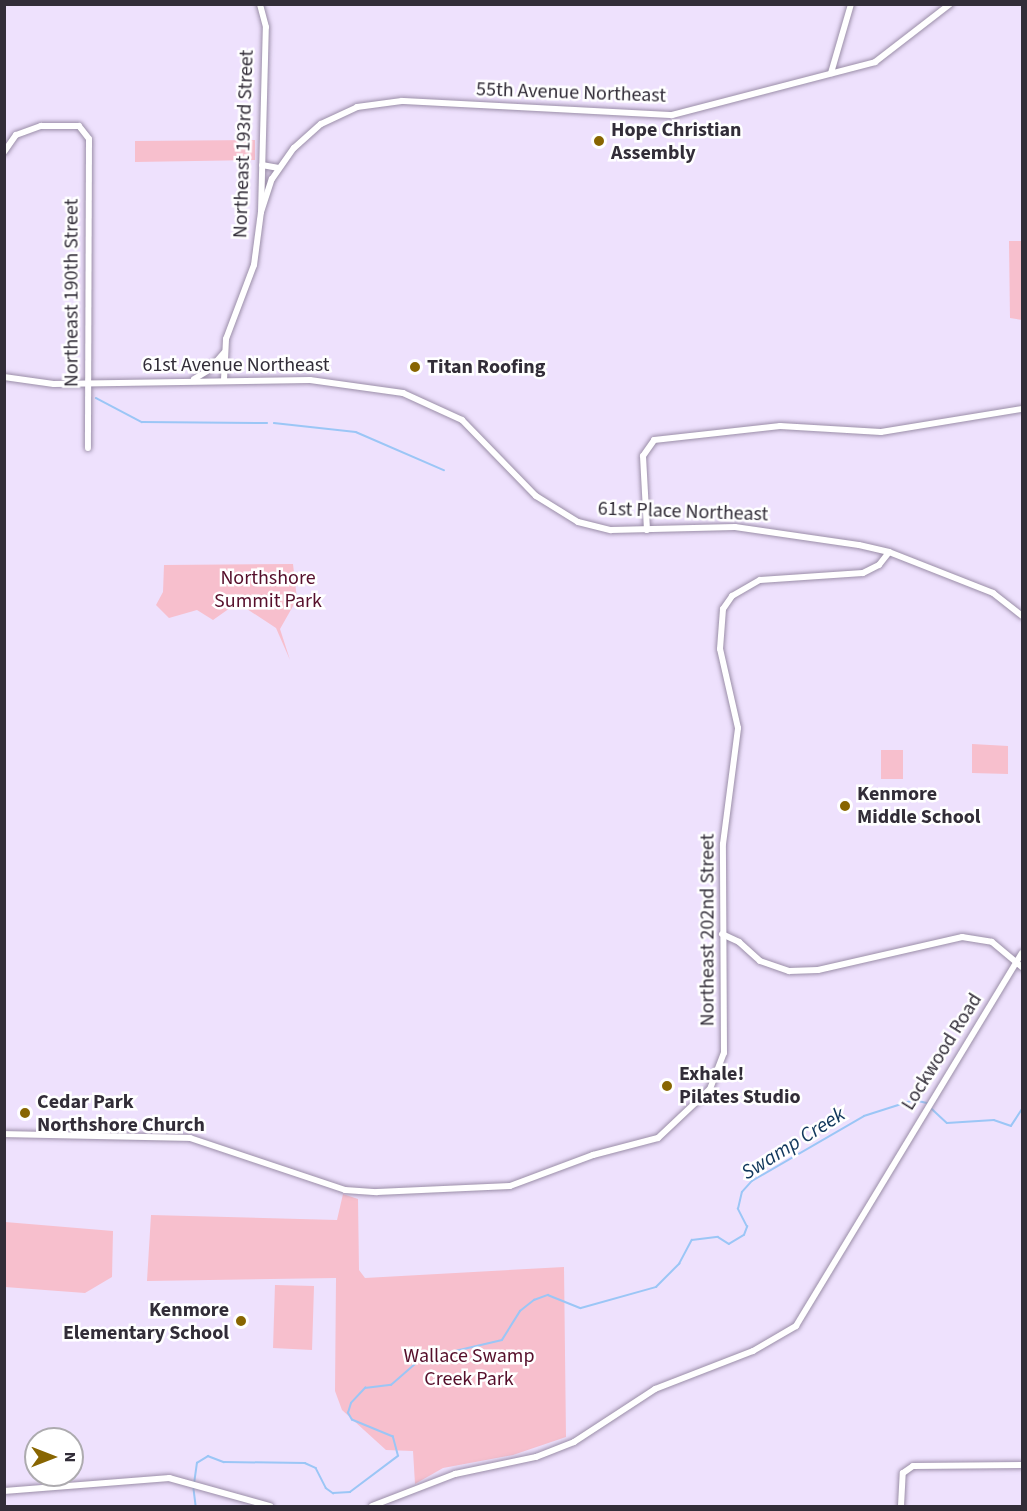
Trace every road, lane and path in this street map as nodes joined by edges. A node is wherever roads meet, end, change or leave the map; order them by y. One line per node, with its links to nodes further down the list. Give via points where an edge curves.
1 (260, 4): 6 (street, Northeast 193rd Street, via 266,27)
2 (851, 4): 4 (street)
3 (950, 4): 4 (street, 55th Avenue Northeast, via 881,58)
4 (831, 73): 7 (street, 55th Avenue Northeast, via 672,115 402,101 375,103 346,111 321,124 298,143)
5 (4, 152): 13 (street, Northeast 190th Street, via 16,135 41,126 79,126 90,139)
6 (262, 165): 7 (street); 8 (street, Northeast 193rd Street)
7 (279, 168): 8 (street, 55th Avenue Northeast)
8 (261, 212): 9 (street, Northeast 193rd Street, via 254,266 230,324)
9 (224, 352): 11 (street, Northeast 193rd Street); 12 (street, via 209,370)
10 (4, 377): 13 (street, 61st Avenue Northeast, via 54,384)
11 (224, 380): 12 (street, 61st Avenue Northeast); 15 (street, 61st Avenue Northeast, via 300,379 362,385 403,393)
12 (191, 381): 13 (street, 61st Avenue Northeast)
13 (88, 383): 16 (street, Northeast 190th Street)
14 (1023, 409): 17 (street, via 872,432 780,426 654,440 645,449)
15 (462, 420): 17 (street, 61st Place Northeast, via 536,496 560,514 598,528)
16 (88, 448)
17 (647, 530): 18 (street, 61st Place Northeast, via 735,527)
18 (889, 552): 19 (street, 61st Place Northeast, via 993,593); 20 (street, Northeast 202nd Street, via 879,565 863,573 760,580 732,596 719,619 718,631 738,728 723,844)
19 (1023, 616)
20 (722, 934): 22 (street, via 739,942 760,961 789,971 818,970 951,938 982,938); 24 (street, Northeast 202nd Street, via 724,1032 721,1067 710,1089 670,1130 643,1144 593,1155 510,1186 359,1192 198,1140)
21 (1023, 953): 22 (street, Lockwood Road)
22 (1017, 961): 23 (street); 29 (street, Lockwood Road, via 804,1315 787,1333 655,1389 574,1442 536,1457 455,1474)
23 (1023, 967)
24 (4, 1134)
25 (1023, 1465): 30 (street, via 920,1465 905,1470)
26 (4, 1491): 27 (street, via 153,1478 189,1482)
27 (254, 1504): 28 (street)
28 (270, 1506)
29 (372, 1506)
30 (901, 1506)

